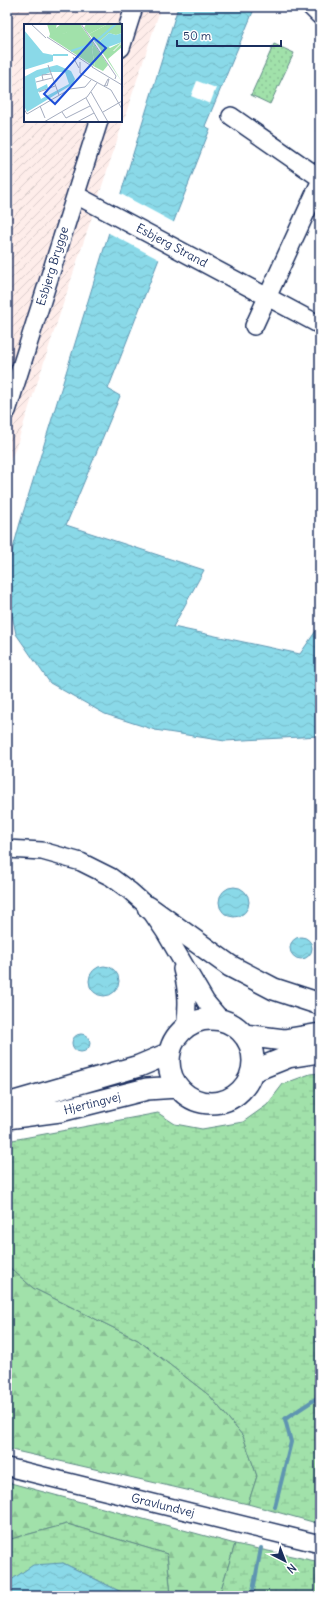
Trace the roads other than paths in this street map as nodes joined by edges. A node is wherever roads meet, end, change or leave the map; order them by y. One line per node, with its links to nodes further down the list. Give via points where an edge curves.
1 (134, 7): 4 (street)
2 (310, 7): 3 (street)
3 (320, 16)
4 (122, 45)
5 (231, 116): 7 (street)
6 (99, 122): 9 (street, Esbjerg Brygge)
7 (320, 178)
8 (320, 182): 10 (street)
9 (76, 195): 10 (street, Esbjerg Strand); 13 (street, Esbjerg Brygge, via 62,232)
10 (268, 298): 11 (street, Esbjerg Strand); 12 (street)
11 (320, 325)
12 (254, 326)
13 (7, 411)
14 (7, 849): 15 (street, via 42,851 81,862 111,877)
15 (148, 907): 16 (street); 17 (main road, via 230,966 274,989)
16 (180, 960): 18 (street, via 206,1002); 19 (street, via 186,981 188,1005)
17 (320, 1004)
18 (222, 1021): 19 (main road, via 209,1019); 21 (main road, via 234,1026)
19 (185, 1028): 23 (main road, via 175,1040)
20 (320, 1034): 21 (main road, via 284,1040)
21 (244, 1035): 24 (main road, via 254,1058)
22 (320, 1052): 24 (main road, via 288,1057)
23 (170, 1053): 25 (main road, via 170,1071); 26 (main road, Hjertingvej, via 139,1066)
24 (252, 1071): 25 (main road, via 247,1084 238,1094 227,1101 213,1104 187,1096)
25 (177, 1087): 27 (main road, Hjertingvej, via 148,1088 60,1111)
26 (7, 1104)
27 (7, 1118)
28 (7, 1467): 29 (street, Gravlundvej)
29 (320, 1544)

